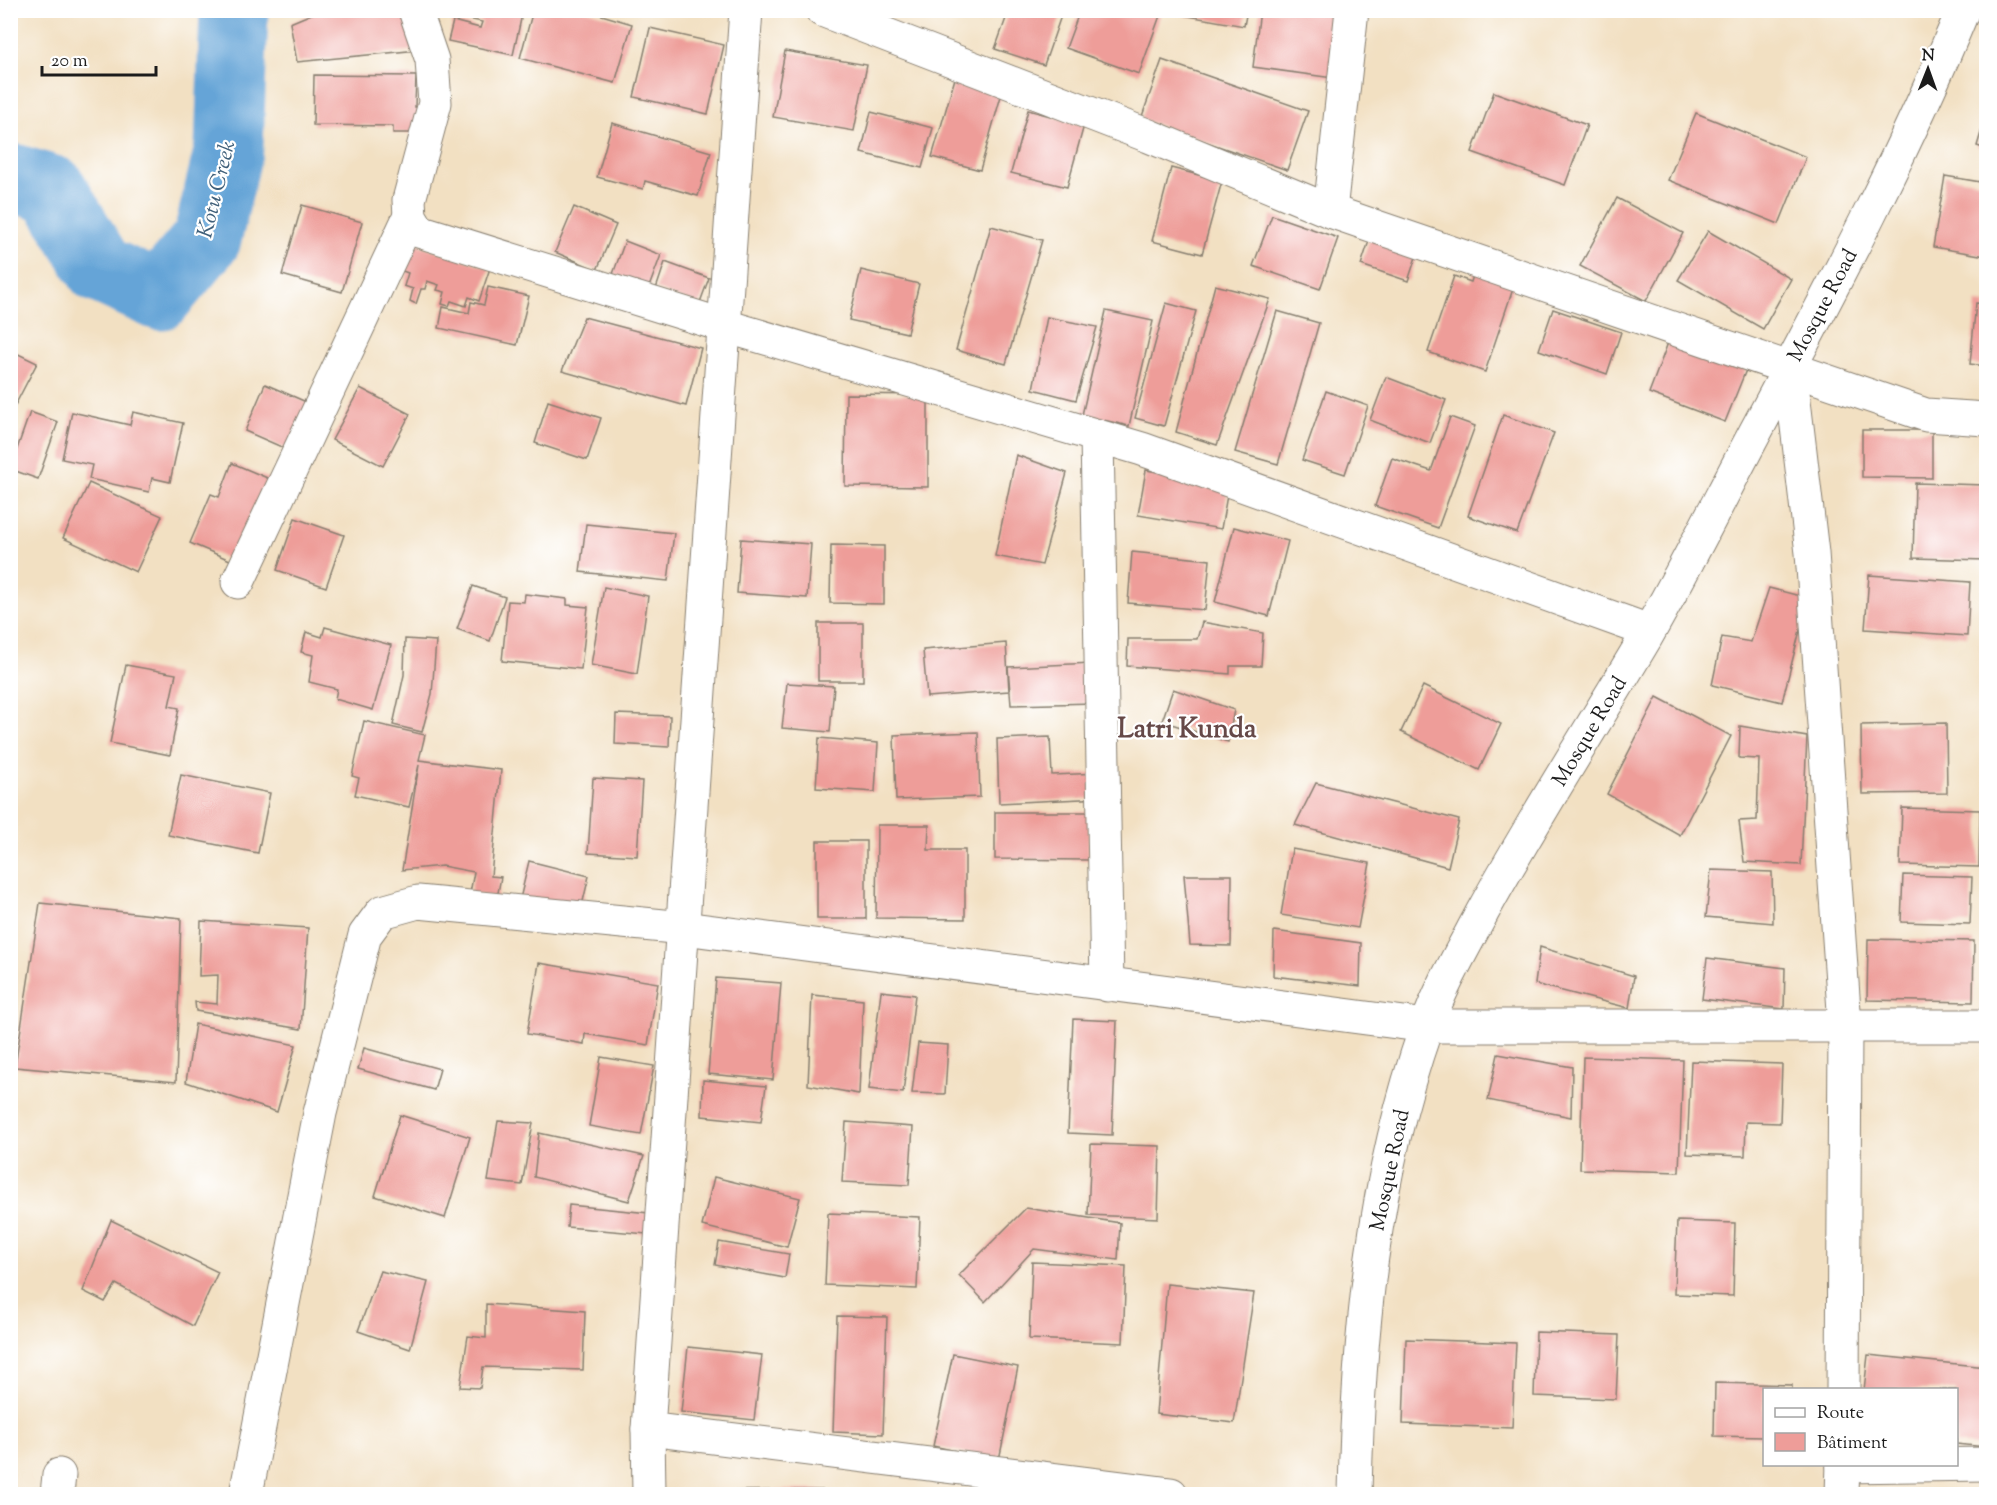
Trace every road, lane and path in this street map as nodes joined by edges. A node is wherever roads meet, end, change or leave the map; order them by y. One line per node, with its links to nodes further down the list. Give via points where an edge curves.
1 (415, 10): 7 (street, via 432,60 435,103 410,200)
2 (746, 10): 8 (street)
3 (822, 10): 6 (street, via 1149,136)
4 (1352, 10): 6 (street)
5 (1963, 10): 9 (street, Mosque Road, via 1880,195)
6 (1330, 211): 9 (street)
7 (410, 216): 8 (street, via 419,231); 12 (street)
8 (725, 326): 11 (street); 14 (street)
9 (1790, 368): 10 (street, via 1926,415); 13 (street, Mosque Road); 16 (street, via 1812,553)
10 (1986, 419)
11 (1097, 436): 13 (street); 15 (street)
12 (238, 582)
13 (1649, 631): 17 (street, Mosque Road, via 1500,879)
14 (684, 928): 15 (street); 20 (street); 23 (street, via 418,902 382,912 365,935 320,1113)
15 (1107, 985): 17 (street)
16 (1845, 1025): 17 (street); 18 (street); 19 (street)
17 (1427, 1026): 26 (street, Mosque Road, via 1398,1119 1379,1207 1362,1328)
18 (1986, 1026)
19 (1843, 1388)
20 (648, 1430): 24 (street); 25 (street)
21 (1986, 1464): 22 (street)
22 (1842, 1475)
23 (246, 1494)
24 (649, 1494)
25 (1171, 1494)
26 (1355, 1494)

